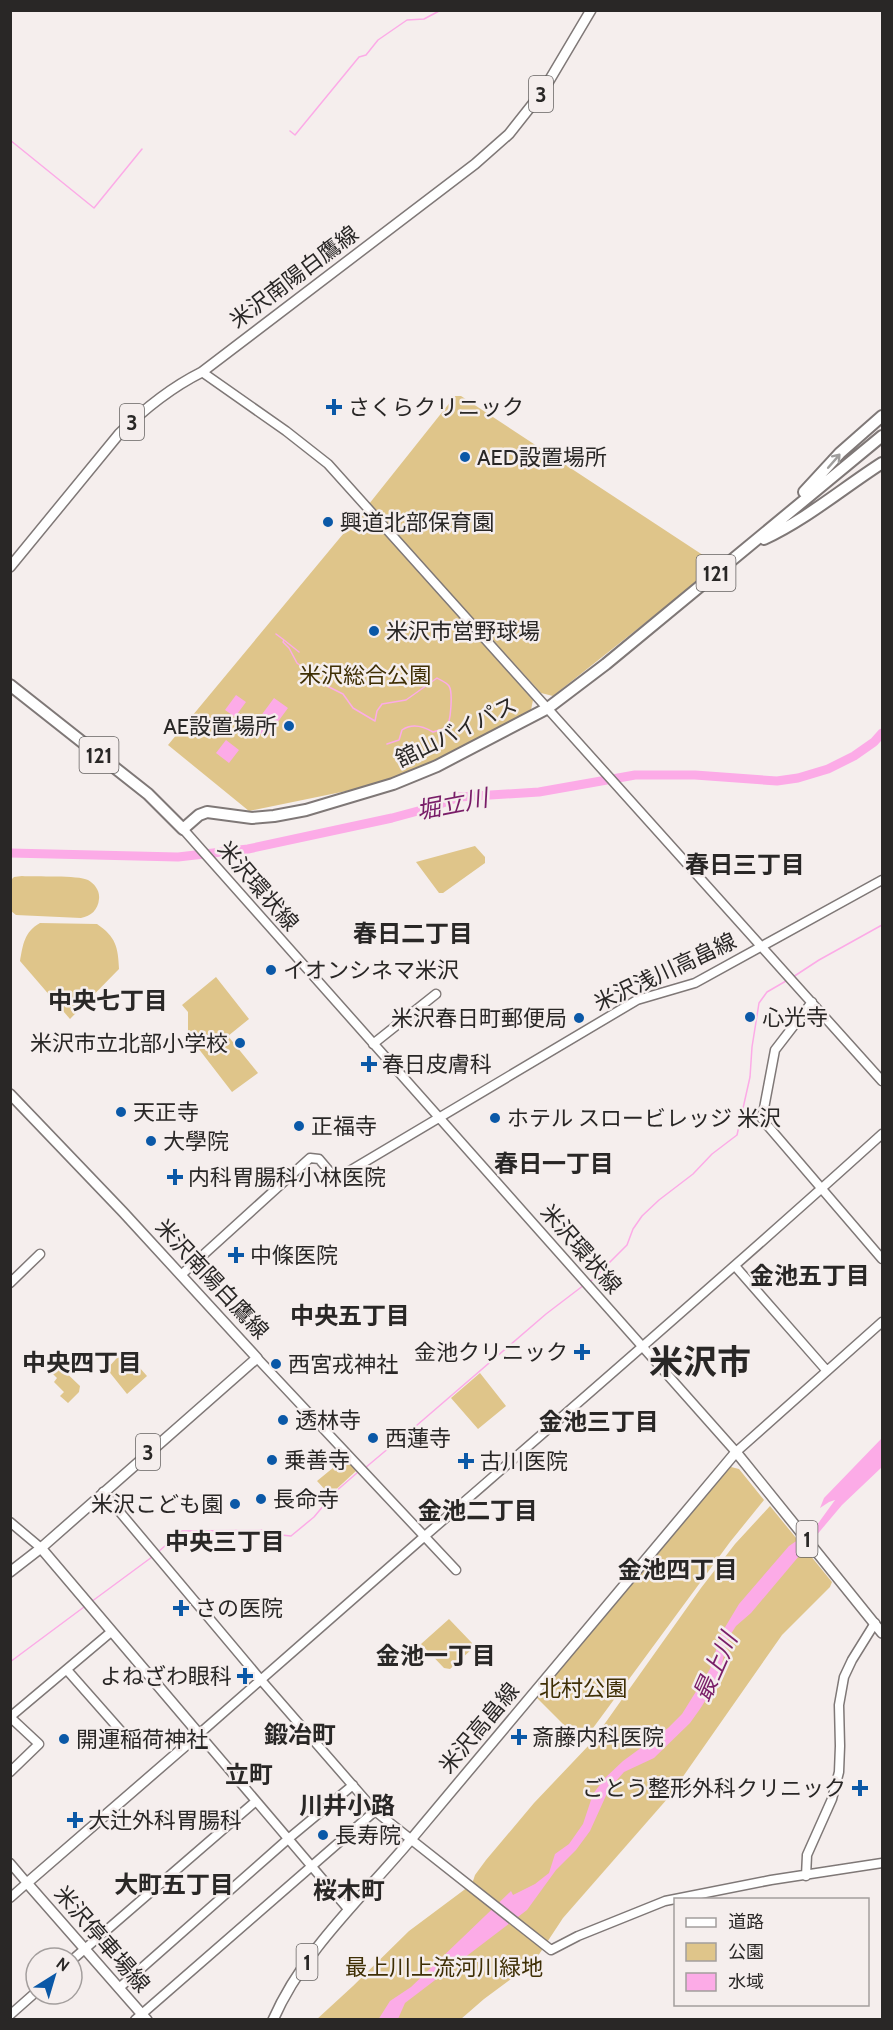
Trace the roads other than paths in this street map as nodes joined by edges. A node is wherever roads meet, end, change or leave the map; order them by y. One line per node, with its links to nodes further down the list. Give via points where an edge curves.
1 (591, 10): 2 (main road, 米沢南陽白鷹線 / 3, via 543,91 509,134)
2 (202, 372): 7 (main road, 米沢南陽白鷹線 / 3, via 160,397 119,434); 9 (street, via 328,464)
3 (882, 416): 6 (highway, one-way to 3)
4 (882, 436): 6 (highway, 舘山バイパス / 121)
5 (882, 463): 6 (highway, via 777,533)
6 (748, 546): 9 (highway, 舘山バイパス / 121)
7 (10, 567)
8 (10, 685): 10 (highway, 121, via 148,794)
9 (548, 708): 10 (highway, 舘山バイパス / 121, via 437,766 393,784 274,816 243,818 207,812); 12 (street)
10 (183, 829): 15 (street, 米沢環状線)
11 (882, 880): 12 (street, 米沢浅川高畠線)
12 (762, 947): 14 (street); 18 (street, 米沢浅川高畠線, via 695,983 637,1000)
13 (436, 994): 15 (street)
14 (812, 1002): 16 (street); 20 (street, via 775,1050 762,1114 764,1123)
15 (373, 1044): 18 (street, 米沢環状線)
16 (882, 1081)
17 (10, 1094): 24 (main road, 米沢南陽白鷹線)
18 (439, 1117): 24 (street, 米沢浅川高畠線, via 336,1179 319,1159 310,1158); 27 (street, 米沢環状線)
19 (882, 1134): 20 (street)
20 (823, 1190): 22 (street); 23 (street)
21 (40, 1254): 25 (street)
22 (882, 1258)
23 (735, 1266): 27 (street); 29 (street)
24 (181, 1275): 28 (main road, 米沢南陽白鷹線)
25 (10, 1283)
26 (882, 1322): 29 (street)
27 (643, 1348): 30 (street, 米沢環状線); 33 (street)
28 (257, 1358): 31 (main road, 米沢南陽白鷹線 / 3); 33 (street)
29 (827, 1371): 30 (street)
30 (736, 1452): 37 (main road, 1); 50 (main road, 米沢高畠線 / 1)
31 (103, 1492): 34 (main road, 米沢南陽白鷹線 / 3); 41 (street)
32 (10, 1522): 34 (street)
33 (424, 1536): 35 (street); 41 (street)
34 (40, 1548): 36 (main road, 米沢南陽白鷹線); 38 (main road)
35 (456, 1570)
36 (10, 1572)
37 (875, 1623): 39 (main road, 1); 54 (street, via 844,1677 839,1705 838,1772 832,1798 807,1855)
38 (111, 1632): 40 (street); 43 (main road)
39 (882, 1633)
40 (67, 1671): 42 (street); 44 (street)
41 (261, 1680): 43 (street); 46 (street)
42 (10, 1717): 45 (street, via 39,1744)
43 (199, 1734): 47 (street); 55 (main road)
44 (127, 1738)
45 (10, 1772)
46 (353, 1785): 48 (street); 49 (street)
47 (256, 1801): 49 (street); 60 (street)
48 (375, 1811): 50 (street); 53 (street)
49 (288, 1839): 53 (street); 61 (street)
50 (411, 1839): 58 (street, via 551,1950); 59 (main road, 米沢高畠線 / 1)
51 (10, 1863): 55 (street)
52 (882, 1863): 54 (street)
53 (310, 1866): 59 (street); 64 (street)
54 (806, 1876): 57 (street)
55 (27, 1883): 56 (street); 60 (main road, 米沢停車場線)
56 (10, 1898)
57 (680, 1898)
58 (674, 1899)
59 (348, 1909): 65 (main road, 米沢高畠線 / 1, via 297,1975)
60 (85, 1949): 61 (main road, 米沢停車場線)
61 (119, 1988): 64 (main road, 米沢停車場線)
62 (24, 2003): 63 (street)
63 (10, 2015)
64 (141, 2017)
65 (273, 2019)

